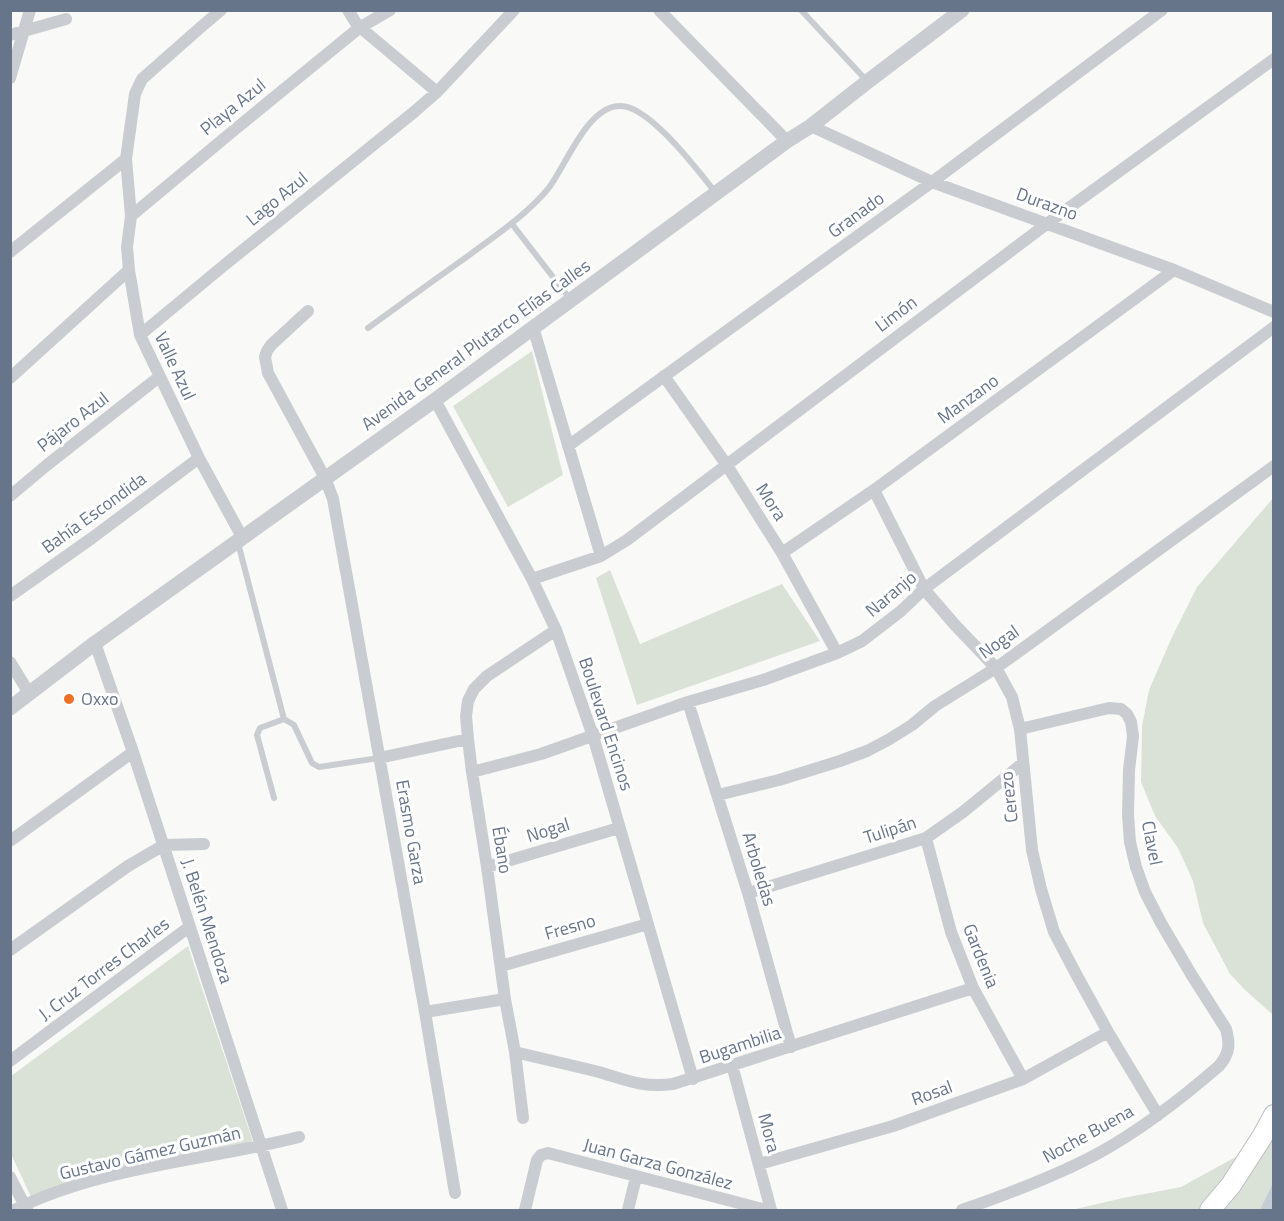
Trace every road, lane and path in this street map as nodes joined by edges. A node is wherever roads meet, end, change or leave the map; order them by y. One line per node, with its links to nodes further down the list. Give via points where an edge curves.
1 (30, 10): 12 (street)
2 (221, 10): 20 (street, Valle Azul, via 142,79 133,104)
3 (348, 10): 11 (street)
4 (390, 10): 11 (street, Playa Azul)
5 (514, 10): 17 (street, Lago Azul)
6 (659, 10): 19 (street)
7 (801, 10): 16 (lane)
8 (962, 10): 16 (street, Avenida General Plutarco Elías Calles)
9 (1162, 10): 21 (street, Granado)
10 (66, 19): 12 (street)
11 (359, 28): 17 (street); 23 (street, Playa Azul)
12 (24, 31): 13 (street); 15 (street)
13 (10, 35)
14 (1274, 59): 24 (street, Limón)
15 (10, 78)
16 (867, 82): 18 (street, Avenida General Plutarco Elías Calles)
17 (437, 92): 35 (street, Lago Azul)
18 (811, 126): 19 (street, Avenida General Plutarco Elías Calles); 21 (street, Durazno)
19 (787, 141): 22 (street, Avenida General Plutarco Elías Calles)
20 (126, 159): 23 (street, Valle Azul); 26 (street)
21 (932, 182): 24 (street, Durazno); 36 (street, Granado)
22 (716, 193): 25 (lane, via 661,130 642,114 620,105 595,117 550,186); 29 (street, Avenida General Plutarco Elías Calles)
23 (130, 216): 27 (street, Valle Azul)
24 (1048, 223): 28 (street, Durazno); 42 (street, Limón)
25 (512, 224): 29 (lane); 34 (lane)
26 (10, 252)
27 (129, 270): 35 (street, Valle Azul); 38 (street)
28 (1174, 270): 31 (street, Durazno); 45 (street, Manzano)
29 (570, 300): 32 (street, Avenida General Plutarco Elías Calles)
30 (308, 311): 44 (street, Erasmo Garza, via 271,345 266,363)
31 (1274, 312)
32 (533, 327): 39 (street, Avenida General Plutarco Elías Calles); 40 (street)
33 (1274, 327): 51 (street, Naranjo)
34 (368, 328)
35 (140, 335): 37 (street, Valle Azul)
36 (664, 376): 40 (street, Granado); 42 (street, Mora)
37 (159, 377): 41 (street, Valle Azul); 46 (street, Pájaro Azul)
38 (10, 378)
39 (435, 400): 44 (street, Avenida General Plutarco Elías Calles); 50 (street, Boulevard Encinos)
40 (568, 446): 49 (street)
41 (199, 458): 47 (street, Valle Azul); 52 (street, Bahía Escondida)
42 (726, 465): 48 (street, Mora); 49 (street, Limón)
43 (1274, 466): 57 (street, Nogal)
44 (325, 478): 47 (street, Avenida General Plutarco Elías Calles); 66 (street, Erasmo Garza, via 337,517)
45 (874, 490): 48 (street, Manzano); 51 (street, Cerezo)
46 (10, 496)
47 (240, 539): 54 (street, Avenida General Plutarco Elías Calles); 61 (lane)
48 (782, 553): 55 (street, Mora)
49 (601, 556): 50 (street, Limón)
50 (532, 579): 53 (street, Boulevard Encinos)
51 (924, 589): 55 (street, Naranjo, via 862,640); 57 (street, Cerezo)
52 (10, 596)
53 (556, 630): 63 (street, Boulevard Encinos); 64 (street, Ébano, via 474,689 466,716)
54 (95, 643): 58 (street, Avenida General Plutarco Elías Calles); 65 (street, J. Belén Mendoza)
55 (837, 653): 59 (street, Naranjo)
56 (10, 662): 58 (street)
57 (996, 668): 62 (street, Cerezo, via 1012,697); 69 (street, Nogal, via 867,751)
58 (29, 693): 60 (street, Avenida General Plutarco Elías Calles)
59 (688, 702): 63 (street, Naranjo); 69 (street, Arboledas)
60 (10, 708)
61 (284, 719): 66 (lane, via 294,725 312,763 319,767); 70 (lane, via 260,728 257,735)
62 (1020, 729): 67 (street, Cerezo); 90 (street, Clavel, via 1109,708 1121,708 1127,714 1133,736 1128,815 1136,867 1161,923 1226,1029 1228,1051)
63 (593, 736): 68 (street, Naranjo); 71 (street, Boulevard Encinos)
64 (468, 740): 66 (street); 68 (street, Ébano)
65 (134, 752): 73 (street); 75 (street, J. Belén Mendoza)
66 (379, 758): 84 (street, Erasmo Garza)
67 (1023, 764): 72 (street, Tulipán); 85 (street, Cerezo, via 1032,850 1054,932)
68 (472, 772): 76 (street, Ébano)
69 (718, 795): 77 (street, Arboledas)
70 (274, 798)
71 (619, 828): 76 (street, Nogal); 78 (street, Boulevard Encinos)
72 (926, 838): 77 (street, Tulipán); 82 (street, Gardenia, via 951,932)
73 (10, 841)
74 (204, 844): 75 (street)
75 (164, 845): 79 (street, J. Belén Mendoza); 80 (street)
76 (487, 867): 81 (street, Ébano)
77 (748, 893): 86 (street, Arboledas)
78 (648, 924): 81 (street, Fresno); 91 (street, Boulevard Encinos)
79 (189, 927): 88 (street, J. Cruz Torres Charles); 97 (street, J. Belén Mendoza)
80 (10, 950)
81 (501, 966): 83 (street, Ébano)
82 (973, 988): 86 (street, Bugambilia); 92 (street, Gardenia)
83 (505, 999): 84 (street); 87 (street, Ébano)
84 (425, 1012): 101 (street, Erasmo Garza)
85 (1108, 1032): 92 (street, Rosal); 94 (street, Cerezo)
86 (791, 1047): 89 (street, Bugambilia)
87 (515, 1052): 91 (street, Bugambilia, via 641,1085); 95 (street, Ébano)
88 (10, 1061)
89 (732, 1065): 91 (street, Bugambilia); 98 (street, Mora)
90 (1219, 1066): 94 (street, Noche Buena)
91 (693, 1079)
92 (1023, 1079): 98 (street, Rosal, via 893,1126)
93 (1274, 1114): 109 (highway, via 1231,1185)
94 (1158, 1115): 108 (street, Noche Buena, via 1097,1154 1026,1188)
95 (523, 1118)
96 (299, 1137): 97 (street, Gustavo Gámez Guzmán)
97 (261, 1147): 102 (street, Gustavo Gámez Guzmán, via 100,1179 63,1189); 103 (street, J. Belén Mendoza)
98 (759, 1164): 107 (street, Mora)
99 (10, 1177): 102 (street)
100 (636, 1177): 104 (street, Juan Garza González, via 542,1155 537,1160); 105 (street); 106 (street, Juan Garza González)
101 (455, 1193)
102 (22, 1209)
103 (282, 1210)
104 (525, 1210)
105 (628, 1210)
106 (766, 1210)
107 (771, 1210)
108 (962, 1210)
109 (1210, 1210)

